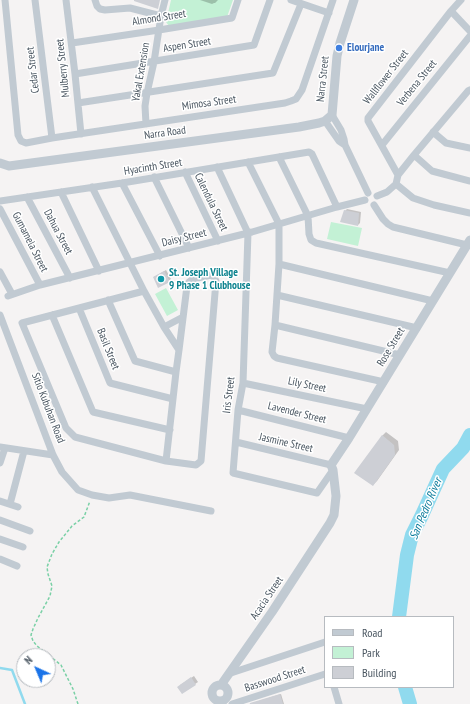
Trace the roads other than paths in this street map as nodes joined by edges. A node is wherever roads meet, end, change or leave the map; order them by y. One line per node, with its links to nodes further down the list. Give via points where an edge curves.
1 (5, 0): 29 (street, Mimosa Street, via 18,134 21,141 26,143)
2 (35, 0): 29 (street, Cedar Street)
3 (66, 0): 19 (street, Mulberry Street)
4 (95, 0): 15 (street, via 100,9 130,8)
5 (165, 0): 15 (street, Yakal Extension)
6 (238, 0): 16 (street, Almond Street, via 232,18)
7 (270, 0): 20 (street, Aspen Street, via 254,46)
8 (291, 0): 12 (street)
9 (333, 0): 13 (street, Mimosa Street)
10 (354, 0): 25 (street, Narra Street, via 337,56)
11 (461, 0): 14 (street, Wallflower Street)
12 (301, 4): 13 (street); 23 (street, via 273,73)
13 (329, 12): 26 (street, Mimosa Street, via 302,90 296,98 285,103)
14 (451, 12): 17 (street); 30 (street, Wallflower Street, via 369,116 368,121)
15 (161, 16): 16 (street, Yakal Extension)
16 (159, 30): 19 (street, Almond Street); 20 (street, Yakal Extension)
17 (470, 31)
18 (470, 36): 30 (street, Verbena Street)
19 (72, 43): 21 (street, Mulberry Street)
20 (154, 62): 21 (street, Aspen Street); 23 (street, Yakal Extension)
21 (76, 74): 24 (street, Mulberry Street)
22 (470, 90): 27 (street)
23 (147, 93): 24 (street); 26 (street, Yakal Extension)
24 (78, 103): 28 (street, Mulberry Street)
25 (328, 118): 35 (street, Narra Road, via 319,123 299,127 9,166); 47 (street, via 339,141 345,146)
26 (146, 124): 28 (street, Mimosa Street)
27 (433, 132): 31 (street, via 446,143); 32 (street)
28 (81, 134): 29 (street, Mimosa Street)
29 (52, 138)
30 (382, 145): 38 (street, Wallflower Street)
31 (470, 148)
32 (414, 155): 38 (street); 40 (street, via 432,171)
33 (279, 157): 34 (street, Hyacinth Street); 50 (street, Hyacinth Street, via 309,152 312,154); 53 (street)
34 (248, 162): 36 (street, Hyacinth Street); 54 (street)
35 (0, 164)
36 (217, 167): 37 (street, Hyacinth Street); 55 (street)
37 (185, 172): 39 (street, Hyacinth Street); 56 (street, Calendula Street)
38 (398, 175): 42 (street)
39 (154, 177): 41 (street, Hyacinth Street); 58 (street)
40 (470, 181)
41 (122, 183): 43 (street, Hyacinth Street); 59 (street)
42 (396, 184): 45 (street); 52 (street, via 412,198)
43 (92, 187): 44 (street, Hyacinth Street); 60 (street)
44 (60, 192): 46 (street, Hyacinth Street); 62 (street)
45 (377, 196): 47 (street, via 374,193); 49 (street)
46 (27, 197): 48 (street, Hyacinth Street); 65 (street, Dahua Street)
47 (366, 197): 49 (street, via 368,205); 50 (street, Daisy Street)
48 (0, 201)
49 (374, 205): 57 (street, via 392,227)
50 (337, 207): 53 (street, Daisy Street)
51 (0, 209): 66 (street, Gumamela Street)
52 (470, 213)
53 (308, 216): 54 (street, Daisy Street); 64 (street, via 309,234 311,240 316,243)
54 (279, 224): 55 (street, Daisy Street); 61 (street)
55 (248, 233): 56 (street, Daisy Street); 82 (street, Iris Street)
56 (218, 241): 58 (street, Daisy Street)
57 (469, 243): 64 (street, Rose Street)
58 (189, 248): 59 (street, Daisy Street)
59 (160, 256): 60 (street, Daisy Street)
60 (130, 263): 62 (street, Daisy Street); 67 (street)
61 (279, 264): 68 (street); 70 (street)
62 (99, 271): 65 (street, Daisy Street)
63 (0, 272): 66 (street, Daisy Street, via 10,295)
64 (450, 273): 70 (street, Rose Street)
65 (70, 278): 66 (street, Daisy Street)
66 (40, 285)
67 (144, 291): 69 (street); 76 (street)
68 (277, 295): 75 (street); 77 (street)
69 (108, 300): 71 (street); 80 (street, via 135,361)
70 (433, 301): 77 (street, Rose Street)
71 (79, 308): 73 (street); 83 (street, Basil Street, via 110,383)
72 (0, 315): 91 (street, Sitio Kubuhan Road)
73 (52, 315): 86 (street, via 93,412); 92 (street, via 22,323 66,428 75,437)
74 (183, 317): 76 (street); 78 (street); 92 (street, via 189,282 211,275 214,277 216,281 201,461 196,465)
75 (275, 325): 79 (street); 81 (street, via 272,352 277,358)
76 (164, 327): 78 (street)
77 (417, 328): 79 (street, Rose Street)
78 (179, 350): 80 (street)
79 (400, 355): 81 (street, Rose Street)
80 (176, 372): 83 (street)
81 (384, 382): 84 (street, Rose Street)
82 (243, 383): 84 (street, Lily Street); 85 (street, Iris Street)
83 (173, 399): 86 (street)
84 (367, 409): 87 (street, Rose Street)
85 (238, 410): 87 (street, Lavender Street); 88 (street, Iris Street)
86 (170, 430): 92 (street)
87 (349, 438): 94 (street, Rose Street)
88 (236, 442): 94 (street, Jasmine Street); 94 (street, Iris Street, via 233,473 317,493)
89 (2, 447): 90 (street); 93 (street)
90 (24, 451): 91 (street); 96 (street)
91 (53, 455): 98 (street, Sitio Kubuhan Road, via 62,472 78,490 92,495 109,498 130,495)
92 (166, 461)
93 (0, 463)
94 (332, 467): 106 (street, Acacia Street, via 336,496 334,515)
95 (0, 501): 96 (street)
96 (10, 504): 97 (street)
97 (18, 507)
98 (211, 511)
99 (0, 520): 100 (street)
100 (30, 531)
101 (0, 539): 102 (street)
102 (23, 547)
103 (0, 560): 104 (street)
104 (17, 566)
105 (324, 642): 106 (street)
106 (231, 672): 109 (street, Acacia Street, via 221,685 213,688 214,698)
107 (324, 674): 110 (street, Basswood Street)
108 (334, 688): 111 (street)
109 (222, 702)
110 (232, 704)
111 (337, 704)

